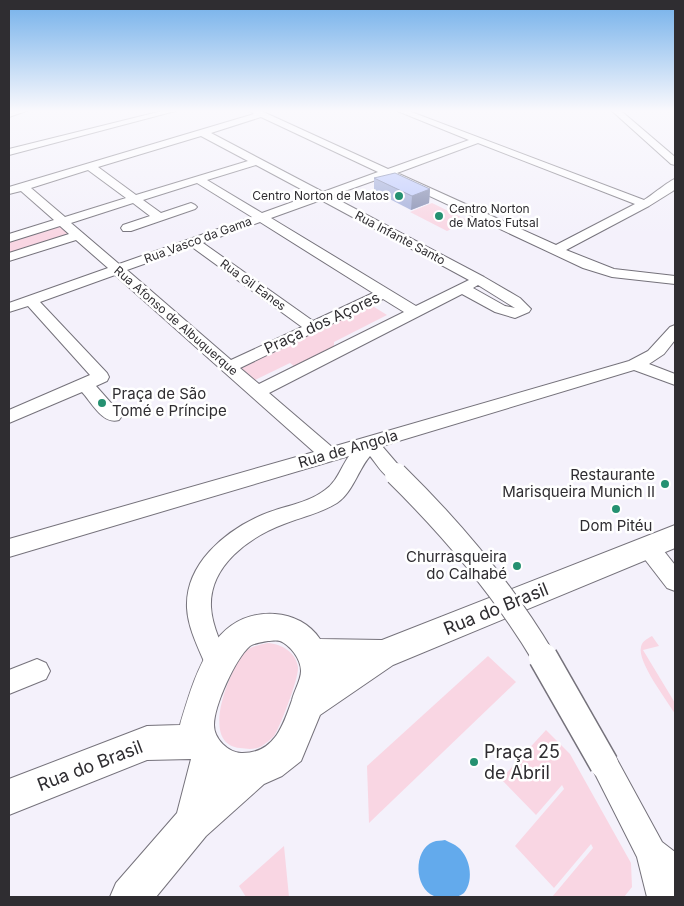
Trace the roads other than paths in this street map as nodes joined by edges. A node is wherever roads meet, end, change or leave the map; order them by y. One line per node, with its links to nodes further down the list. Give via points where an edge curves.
1 (135, 152): 9 (street)
2 (240, 152): 7 (street, Rua Infante Santo)
3 (344, 152): 11 (street)
4 (443, 152): 11 (street)
5 (510, 152): 19 (street)
6 (664, 152): 8 (street)
7 (257, 161): 10 (street); 17 (street, Rua Infante Santo)
8 (675, 162)
9 (89, 166): 14 (street); 18 (street)
10 (223, 172): 12 (street); 15 (street, via 211,165 162,180)
11 (387, 172): 17 (street, Rua Vasco da Gama); 28 (street)
12 (198, 179): 15 (street); 22 (street)
13 (675, 182): 19 (street)
14 (22, 186): 16 (street); 23 (street, Rua Afonso de Albuquerque)
15 (173, 187): 18 (street)
16 (9, 191)
17 (322, 196): 22 (street, Rua Vasco da Gama); 31 (street, Rua Infante Santo)
18 (134, 199): 21 (street); 23 (street)
19 (646, 204): 28 (street)
20 (191, 206): 21 (street)
21 (159, 217): 24 (street)
22 (261, 218): 27 (street, Rua Vasco da Gama); 34 (street)
23 (62, 221): 25 (street, Rua Afonso de Albuquerque); 26 (street)
24 (127, 228)
25 (78, 235): 29 (street); 30 (street, Rua Afonso de Albuquerque)
26 (9, 238)
27 (193, 242): 30 (street, Rua Vasco da Gama); 38 (street, Rua Gil Eanes)
28 (556, 250): 32 (street, via 612,273)
29 (9, 257)
30 (117, 269): 35 (street, Rua Vasco da Gama); 41 (street, Rua Afonso de Albuquerque)
31 (479, 280): 33 (street); 33 (street, Rua Infante Santo, via 524,309 516,314 500,309)
32 (675, 280)
33 (462, 288): 37 (street)
34 (384, 293): 37 (street, Praça dos Açores); 38 (street, Praça dos Açores)
35 (32, 300): 36 (street, Rua Vasco da Gama); 43 (street, via 101,377)
36 (9, 308)
37 (415, 312): 44 (street, Praça dos Açores)
38 (312, 328): 41 (street, Praça dos Açores)
39 (675, 330): 40 (street, Rua de Angola, via 652,357)
40 (635, 365): 42 (street); 47 (street, Rua de Angola)
41 (229, 367): 44 (street, Rua Afonso de Albuquerque)
42 (675, 380)
43 (85, 384): 45 (street); 46 (street)
44 (258, 392): 48 (street, Rua Afonso de Albuquerque)
45 (113, 416)
46 (9, 417)
47 (370, 444): 48 (street, Rua de Angola); 55 (street, via 354,462 343,485 334,495 254,528 234,540 212,565 200,594 199,609); 63 (street, bridge, via 453,530 522,622)
48 (329, 455): 51 (street, Rua de Angola)
49 (675, 536): 50 (main road, Rua do Brasil)
50 (648, 547): 52 (street); 54 (main road, Rua do Brasil)
51 (9, 548)
52 (675, 581)
53 (312, 653): 54 (main road, Rua do Brasil); 55 (main road, via 304,641 286,628 268,627 243,633 230,645); 58 (main road, via 317,671)
54 (382, 655): 58 (main road)
55 (218, 666): 59 (main road, via 205,697 198,726)
56 (37, 671): 57 (street)
57 (9, 682)
58 (307, 704): 60 (main road, via 289,749 270,764)
59 (205, 749): 60 (main road, via 232,770); 61 (main road, Rua do Brasil, via 147,743); 62 (main road)
60 (252, 771): 62 (main road)
61 (9, 798)
62 (193, 823): 64 (main road)
63 (663, 862): 65 (street)
64 (130, 897)
65 (663, 897)

